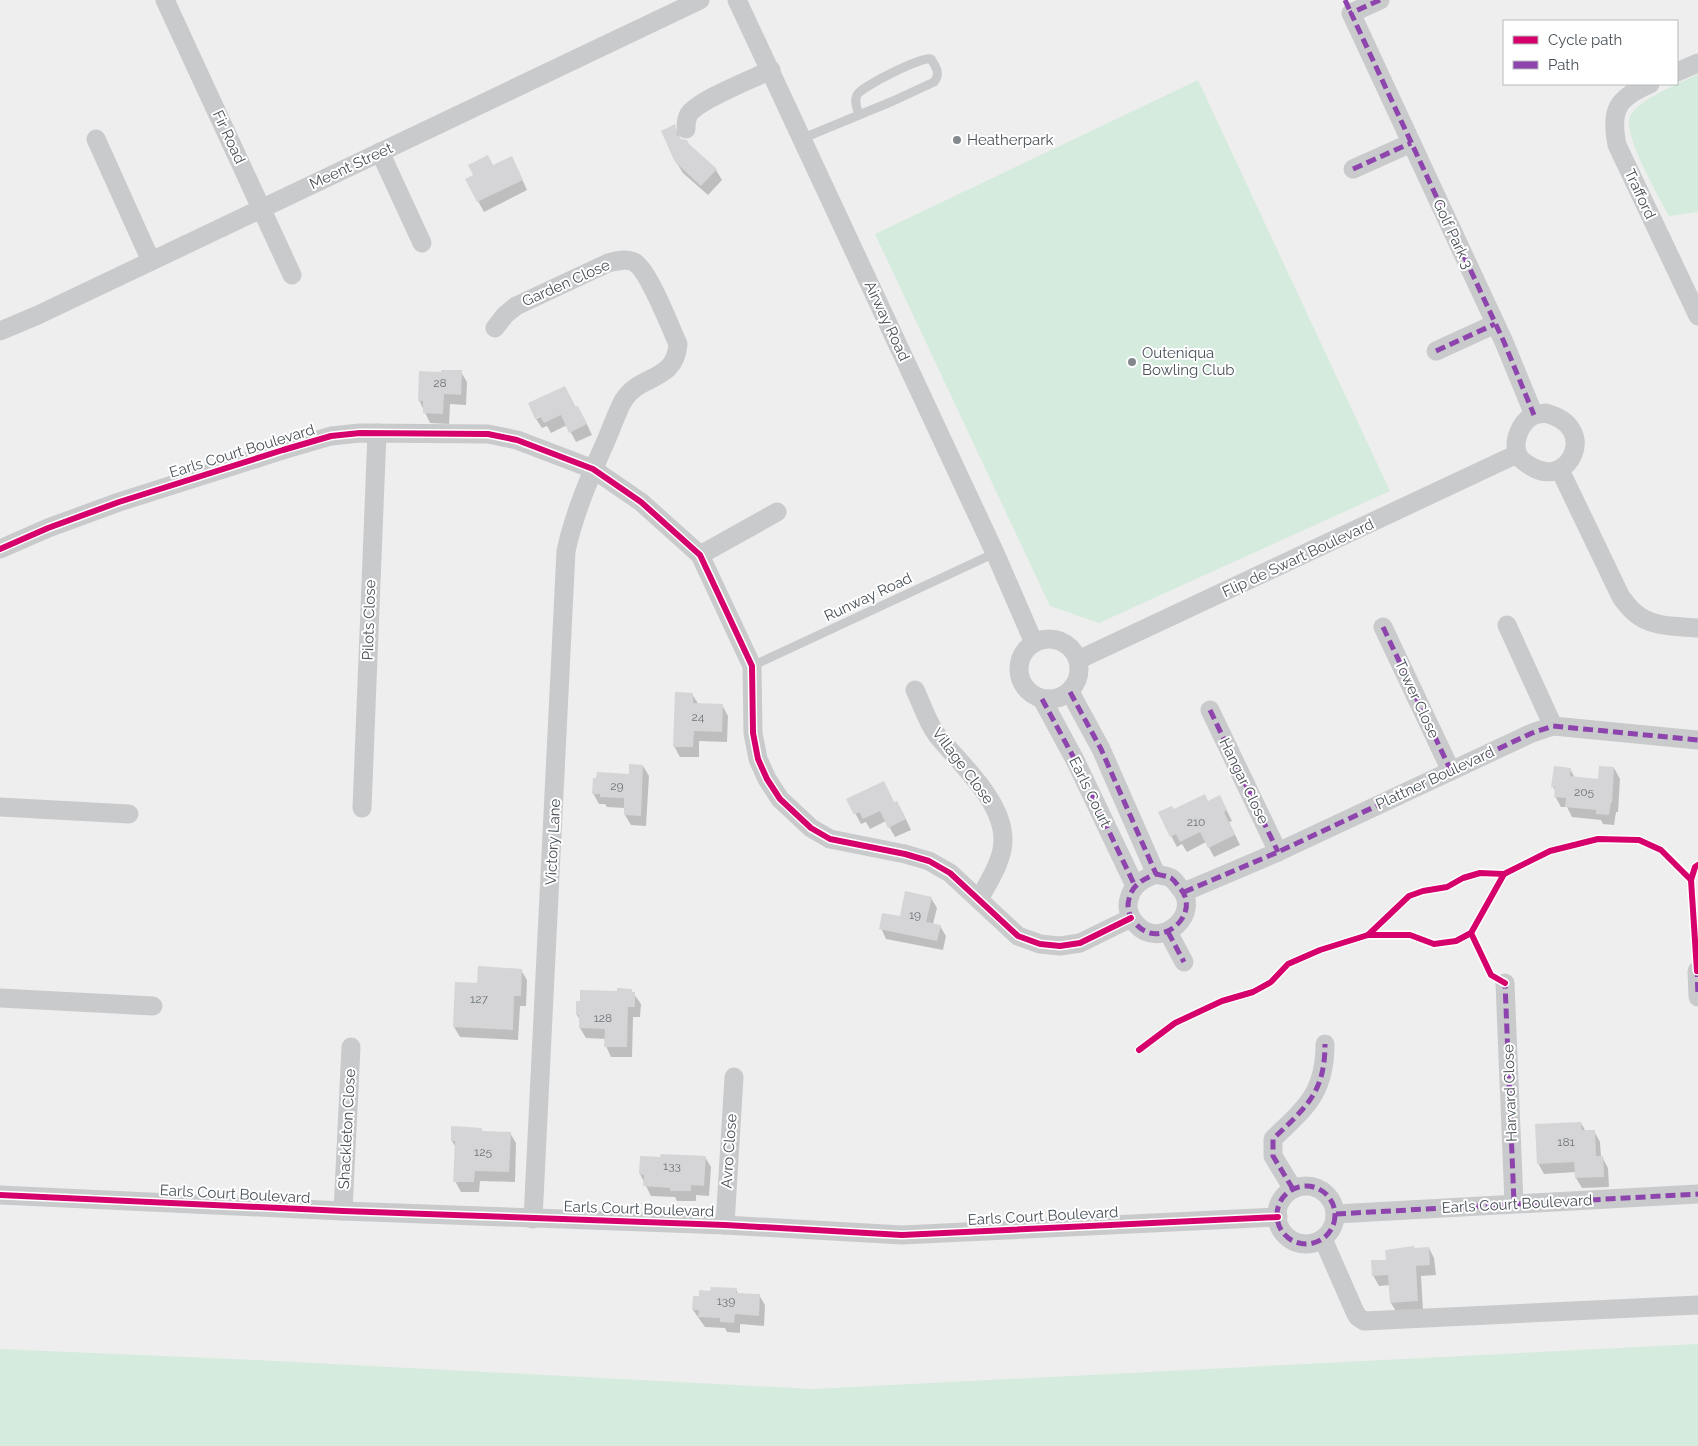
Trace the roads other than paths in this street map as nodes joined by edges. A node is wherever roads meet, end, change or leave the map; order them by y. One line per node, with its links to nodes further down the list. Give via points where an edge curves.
1 (165, 0): 17 (street, Fir Road)
2 (700, 0): 15 (street, Meent Street)
3 (737, 0): 7 (street, Airway Road)
4 (1380, 0): 5 (street, Golf Park 3)
5 (1348, 7): 14 (street, Golf Park 3)
6 (1698, 63): 8 (street)
7 (771, 70): 11 (street, via 706,101 689,115); 13 (street, Airway Road)
8 (1678, 72)
9 (1648, 85): 21 (street, Trafford, via 1624,99 1616,111 1617,146)
10 (859, 115): 10 (lane, via 856,100 860,91 909,64 931,59 938,72 934,82); 13 (lane)
11 (686, 129)
12 (96, 139): 19 (street)
13 (801, 139): 33 (street, Airway Road)
14 (1411, 143): 16 (street); 22 (street, Golf Park 3)
15 (380, 152): 17 (street, Meent Street); 18 (street)
16 (1353, 168)
17 (262, 208): 19 (street, Meent Street); 20 (street, Fir Road)
18 (422, 243)
19 (151, 261): 24 (street, Meent Street)
20 (292, 275)
21 (1698, 314)
22 (1495, 324): 25 (street); 26 (street, Golf Park 3)
23 (495, 328): 29 (street, Garden Close, via 516,306 608,263 622,259 634,262 644,271 678,344 677,354 669,368 636,386 624,400)
24 (0, 331)
25 (1436, 350)
26 (1534, 415): 28 (street, via 1519,430 1516,441); 30 (street, via 1558,416 1575,438 1572,459)
27 (377, 433): 29 (street, Earls Court Boulevard, via 488,434 517,440); 32 (street, Earls Court Boulevard, via 331,436 283,450 119,502); 49 (street, Pilots Close)
28 (1518, 454): 30 (street, via 1523,462 1534,468); 39 (street, Flip de Swart Boulevard)
29 (593, 469): 34 (street, Earls Court Boulevard, via 642,502); 74 (street, Victory Lane, via 572,524 566,551)
30 (1560, 470): 37 (street, via 1621,597 1634,612 1661,625)
31 (777, 512): 34 (street)
32 (0, 548)
33 (995, 553): 38 (street, Airway Road); 40 (lane, Runway Road)
34 (700, 555): 40 (street, Earls Court Boulevard)
35 (1508, 625): 45 (street)
36 (1383, 627): 47 (street, Tower Close)
37 (1698, 628)
38 (1034, 642): 39 (street, via 1055,639 1065,643 1074,650); 43 (street, via 1024,652 1019,666 1021,680 1029,692)
39 (1078, 660): 42 (street, via 1079,677)
40 (752, 666): 55 (street, Earls Court Boulevard, via 753,733 758,759 780,799 811,828 830,839 929,861 950,873)
41 (915, 690): 55 (street, Village Close, via 935,733 982,788 1000,824 1003,840 1000,857)
42 (1070, 692): 43 (street, via 1057,699); 52 (street, Earls Court, via 1101,749)
43 (1042, 699): 53 (street, Earls Court)
44 (1210, 710): 51 (street, Hangar Close)
45 (1553, 726): 46 (street, Plattner Boulevard); 47 (street, Plattner Boulevard)
46 (1698, 740)
47 (1451, 771): 51 (street, Plattner Boulevard)
48 (0, 807): 50 (street)
49 (362, 808)
50 (129, 814)
51 (1278, 852): 54 (street, Plattner Boulevard)
52 (1156, 874): 53 (street); 54 (street, via 1171,879)
53 (1135, 886): 56 (street, via 1129,899)
54 (1184, 892): 57 (street, via 1187,903 1185,915)
55 (979, 900): 56 (street, Earls Court Boulevard, via 1018,936 1040,944 1080,943)
56 (1131, 918): 57 (street, via 1144,931)
57 (1168, 932): 58 (street)
58 (1184, 962)
59 (1697, 971): 61 (street)
60 (1505, 983): 70 (street, Harvard Close)
61 (1698, 997)
62 (0, 998): 63 (street)
63 (153, 1006)
64 (1325, 1044): 67 (street, via 1320,1082 1311,1100 1300,1115 1273,1139 1273,1156)
65 (351, 1047): 71 (street, Shackleton Close)
66 (734, 1077): 75 (street, Avro Close)
67 (1293, 1189): 72 (street, via 1312,1186 1321,1190 1329,1196); 73 (street, via 1281,1201)
68 (1698, 1194): 70 (street, Earls Court Boulevard)
69 (0, 1195): 71 (street, Earls Court Boulevard)
70 (1514, 1203): 72 (street, Earls Court Boulevard)
71 (343, 1211): 74 (street, Earls Court Boulevard)
72 (1336, 1214): 76 (street, via 1330,1232)
73 (1278, 1217): 75 (street, Earls Court Boulevard, via 902,1235); 76 (street, via 1284,1233 1298,1243 1315,1243)
74 (533, 1218): 75 (street, Earls Court Boulevard)
75 (725, 1225)
76 (1323, 1239): 77 (street, via 1355,1312 1364,1320)
77 (1698, 1305)

